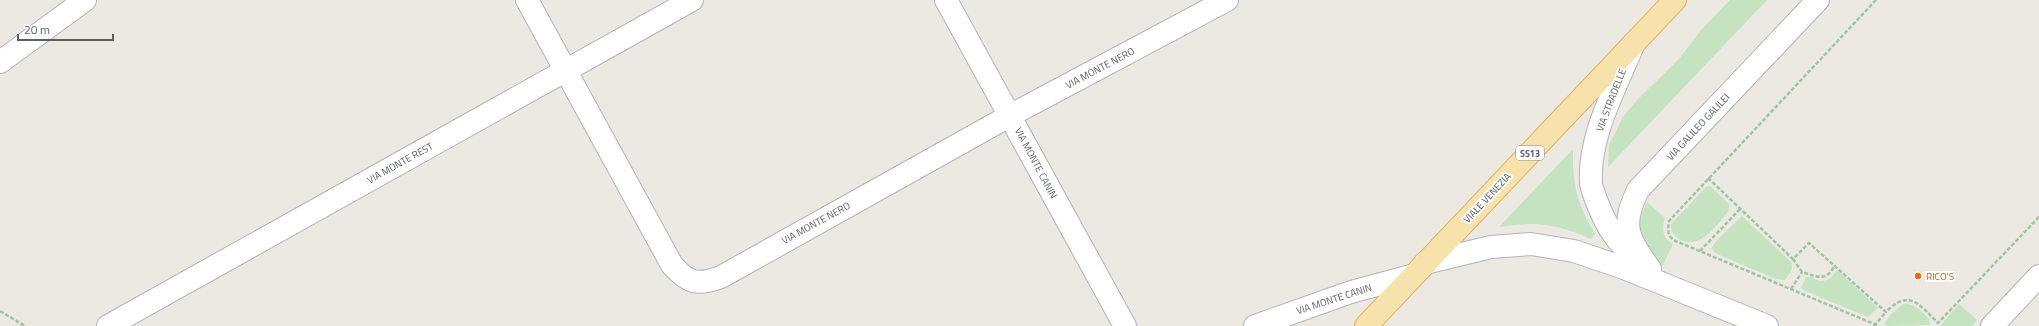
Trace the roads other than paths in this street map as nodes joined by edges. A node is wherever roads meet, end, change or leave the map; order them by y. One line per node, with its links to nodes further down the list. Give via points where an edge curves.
1 (85, 0): 9 (street)
2 (527, 0): 10 (street, VIA MONTE NERO)
3 (692, 0): 10 (street, VIA MONTE REST)
4 (946, 0): 11 (street, VIA MONTE CANIN)
5 (1227, 0): 11 (street, VIA MONTE NERO)
6 (1675, 0): 8 (main road, VIALE VENEZIA / SS13)
7 (1818, 0): 13 (street, VIA GALILEO GALILEI, via 1638,190 1629,214 1629,237)
8 (1635, 42): 12 (main road, VIALE VENEZIA / SS13); 13 (street, VIA STRADELLE, via 1602,119 1593,155 1590,184 1605,223 1626,250)
9 (0, 62)
10 (565, 70): 11 (street, VIA MONTE NERO, via 672,265 683,277 695,282 708,282 721,276); 16 (street, VIA MONTE REST)
11 (1011, 115): 17 (street, VIA MONTE CANIN)
12 (1420, 269): 15 (street, VIA STRADELLE, via 1491,247 1531,244 1574,251); 18 (street, VIA MONTE CANIN); 19 (main road, VIALE VENEZIA / SS13)
13 (1650, 269): 15 (street, VIA STRADELLE)
14 (2039, 276): 21 (street)
15 (1681, 290): 20 (street, VIA STRADELLE)
16 (108, 326)
17 (1125, 326)
18 (1255, 326)
19 (1366, 326)
20 (1767, 326)
21 (1992, 326)

